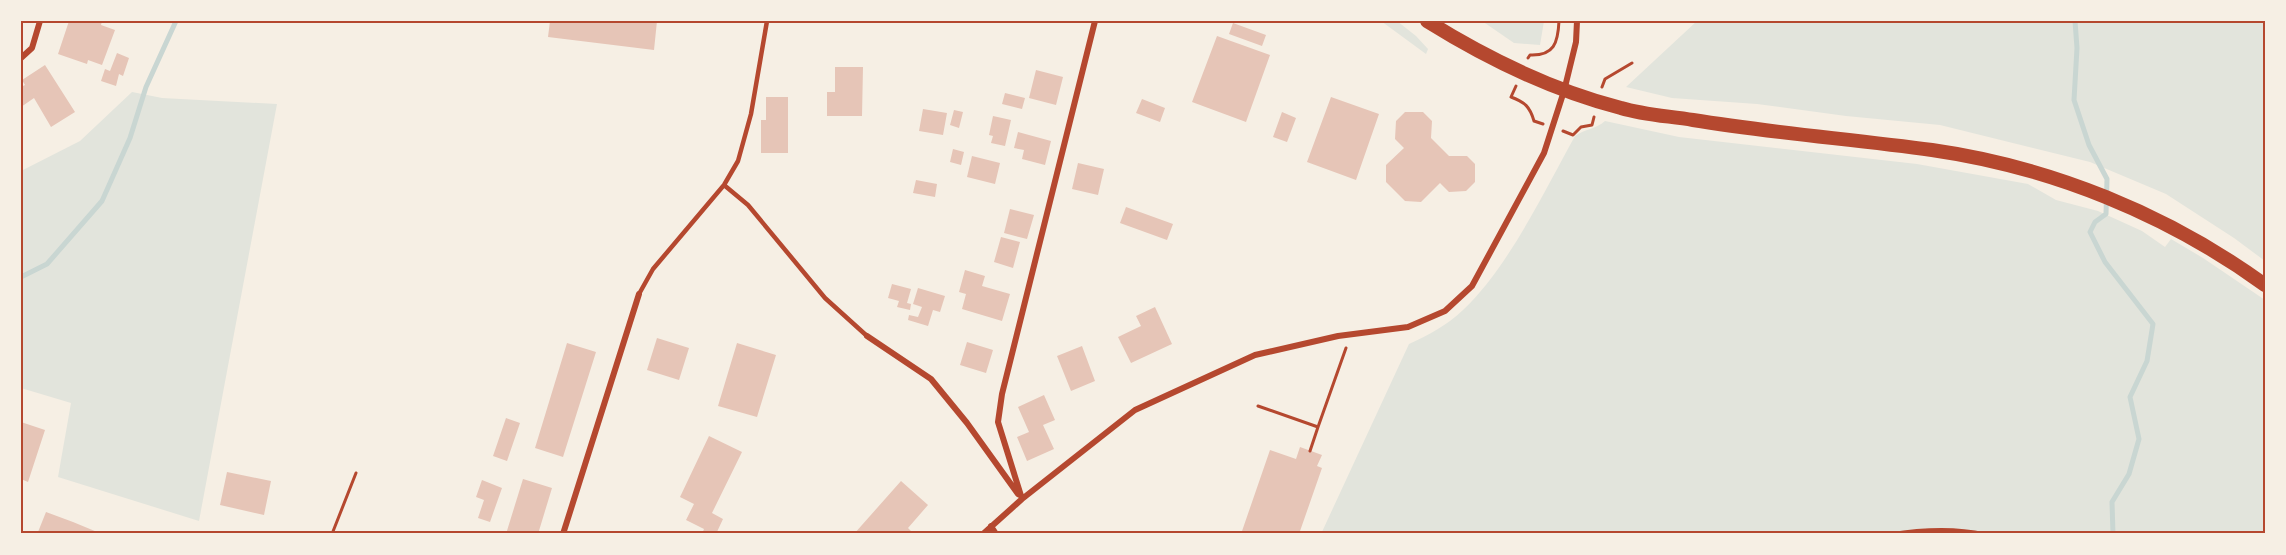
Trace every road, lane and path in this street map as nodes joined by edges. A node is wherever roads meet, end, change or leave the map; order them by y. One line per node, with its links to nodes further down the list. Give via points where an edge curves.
1 (40, 21): 6 (street, via 32,48)
2 (767, 21): 8 (lane, via 751,114 738,161)
3 (1095, 21): 17 (street, via 1002,394 998,422)
4 (1427, 21): 7 (main road, via 1469,47)
5 (1577, 21): 7 (street)
6 (21, 58)
7 (1564, 91): 9 (main road, via 1623,109 1747,129 1934,150 2020,169 2095,191 2160,220); 11 (street, via 1544,153 1472,286 1445,311 1408,327)
8 (724, 185): 10 (lane, via 653,269); 12 (lane, via 748,205 825,298)
9 (2265, 285)
10 (639, 294): 20 (street)
11 (1350, 335): 14 (path); 17 (street, via 1255,355 1135,410)
12 (867, 336): 17 (street, via 931,379)
13 (1258, 406): 14 (path)
14 (1318, 427): 15 (path)
15 (1310, 451)
16 (356, 473): 19 (path)
17 (1022, 499): 18 (street)
18 (992, 526): 21 (street); 22 (street)
19 (332, 534)
20 (563, 534)
21 (983, 534)
22 (996, 534)
23 (1890, 534): 24 (path, via 1920,529)
24 (1985, 534)

